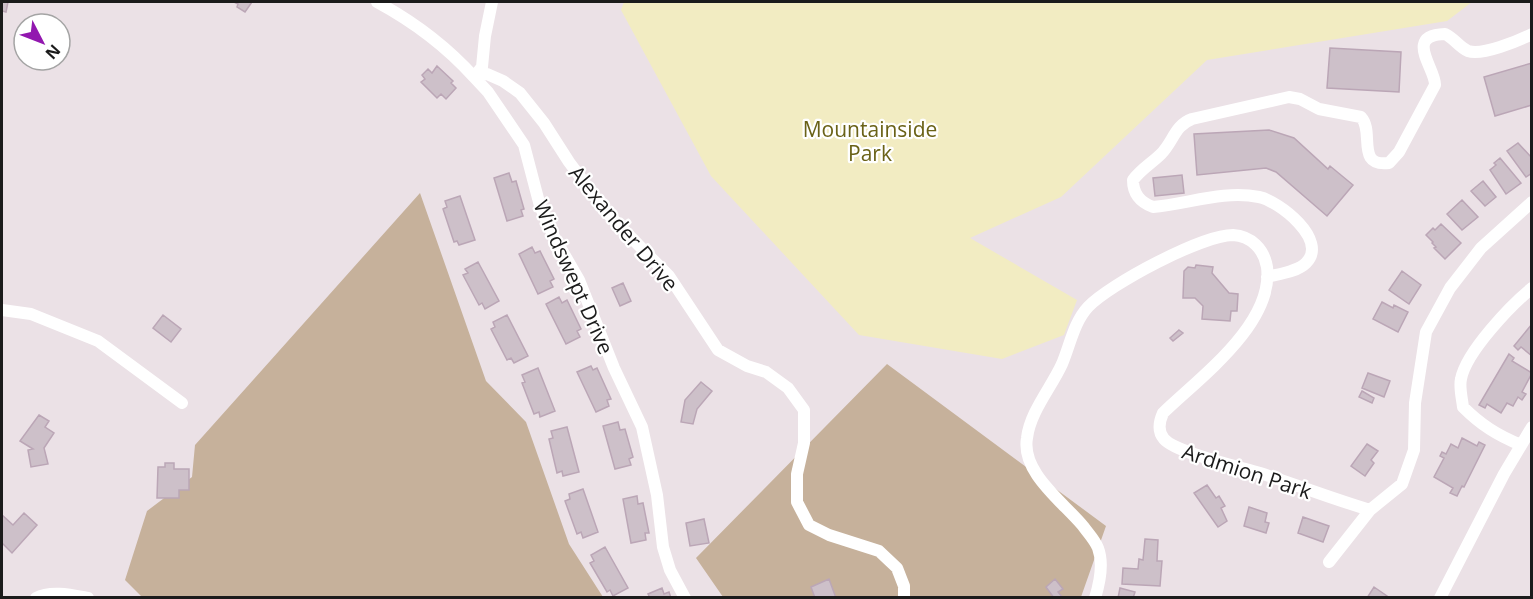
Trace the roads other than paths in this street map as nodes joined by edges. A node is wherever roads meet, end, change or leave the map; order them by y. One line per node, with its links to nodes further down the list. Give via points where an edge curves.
1 (377, 2): 4 (street, Windswept Drive, via 436,40)
2 (492, 2): 4 (street, via 482,67)
3 (1532, 34): 6 (street, via 1499,47 1473,51 1444,34 1430,38 1423,53 1434,86 1404,144 1389,163 1377,163 1370,158 1367,126 1361,117 1319,109 1296,98 1277,99 1182,124 1166,148 1133,180 1135,193 1153,207 1227,195 1261,198 1277,205 1303,226 1311,255 1300,267)
4 (474, 78): 16 (street, Windswept Drive, via 524,145 540,207 579,280 642,427 657,495 663,547); 17 (street, Alexander Drive, via 487,74 519,93 608,214 669,276 718,350 766,372 788,388 804,410 797,502 809,525 879,551 897,568)
5 (1532, 202): 12 (street, via 1481,248 1450,288 1426,332 1415,403 1414,450 1402,484)
6 (1267, 277): 12 (street, Ardmion Park, via 1261,303 1242,334 1222,359 1163,413 1159,423 1161,436 1172,446 1202,457); 18 (street, via 1264,257 1255,243 1236,235 1221,237 1168,256 1108,291 1088,307 1077,323 1062,365 1031,422 1025,449 1037,475 1098,548 1101,567)
7 (1532, 288): 11 (street, via 1471,355 1461,379 1463,407 1480,424)
8 (2, 310): 9 (street, via 31,314 98,342)
9 (182, 403)
10 (1532, 427): 11 (street)
11 (1521, 445): 19 (street)
12 (1370, 510): 13 (street)
13 (1329, 562)
14 (36, 597): 15 (street)
15 (88, 597)
16 (685, 597)
17 (904, 597)
18 (1095, 597)
19 (1440, 597)

